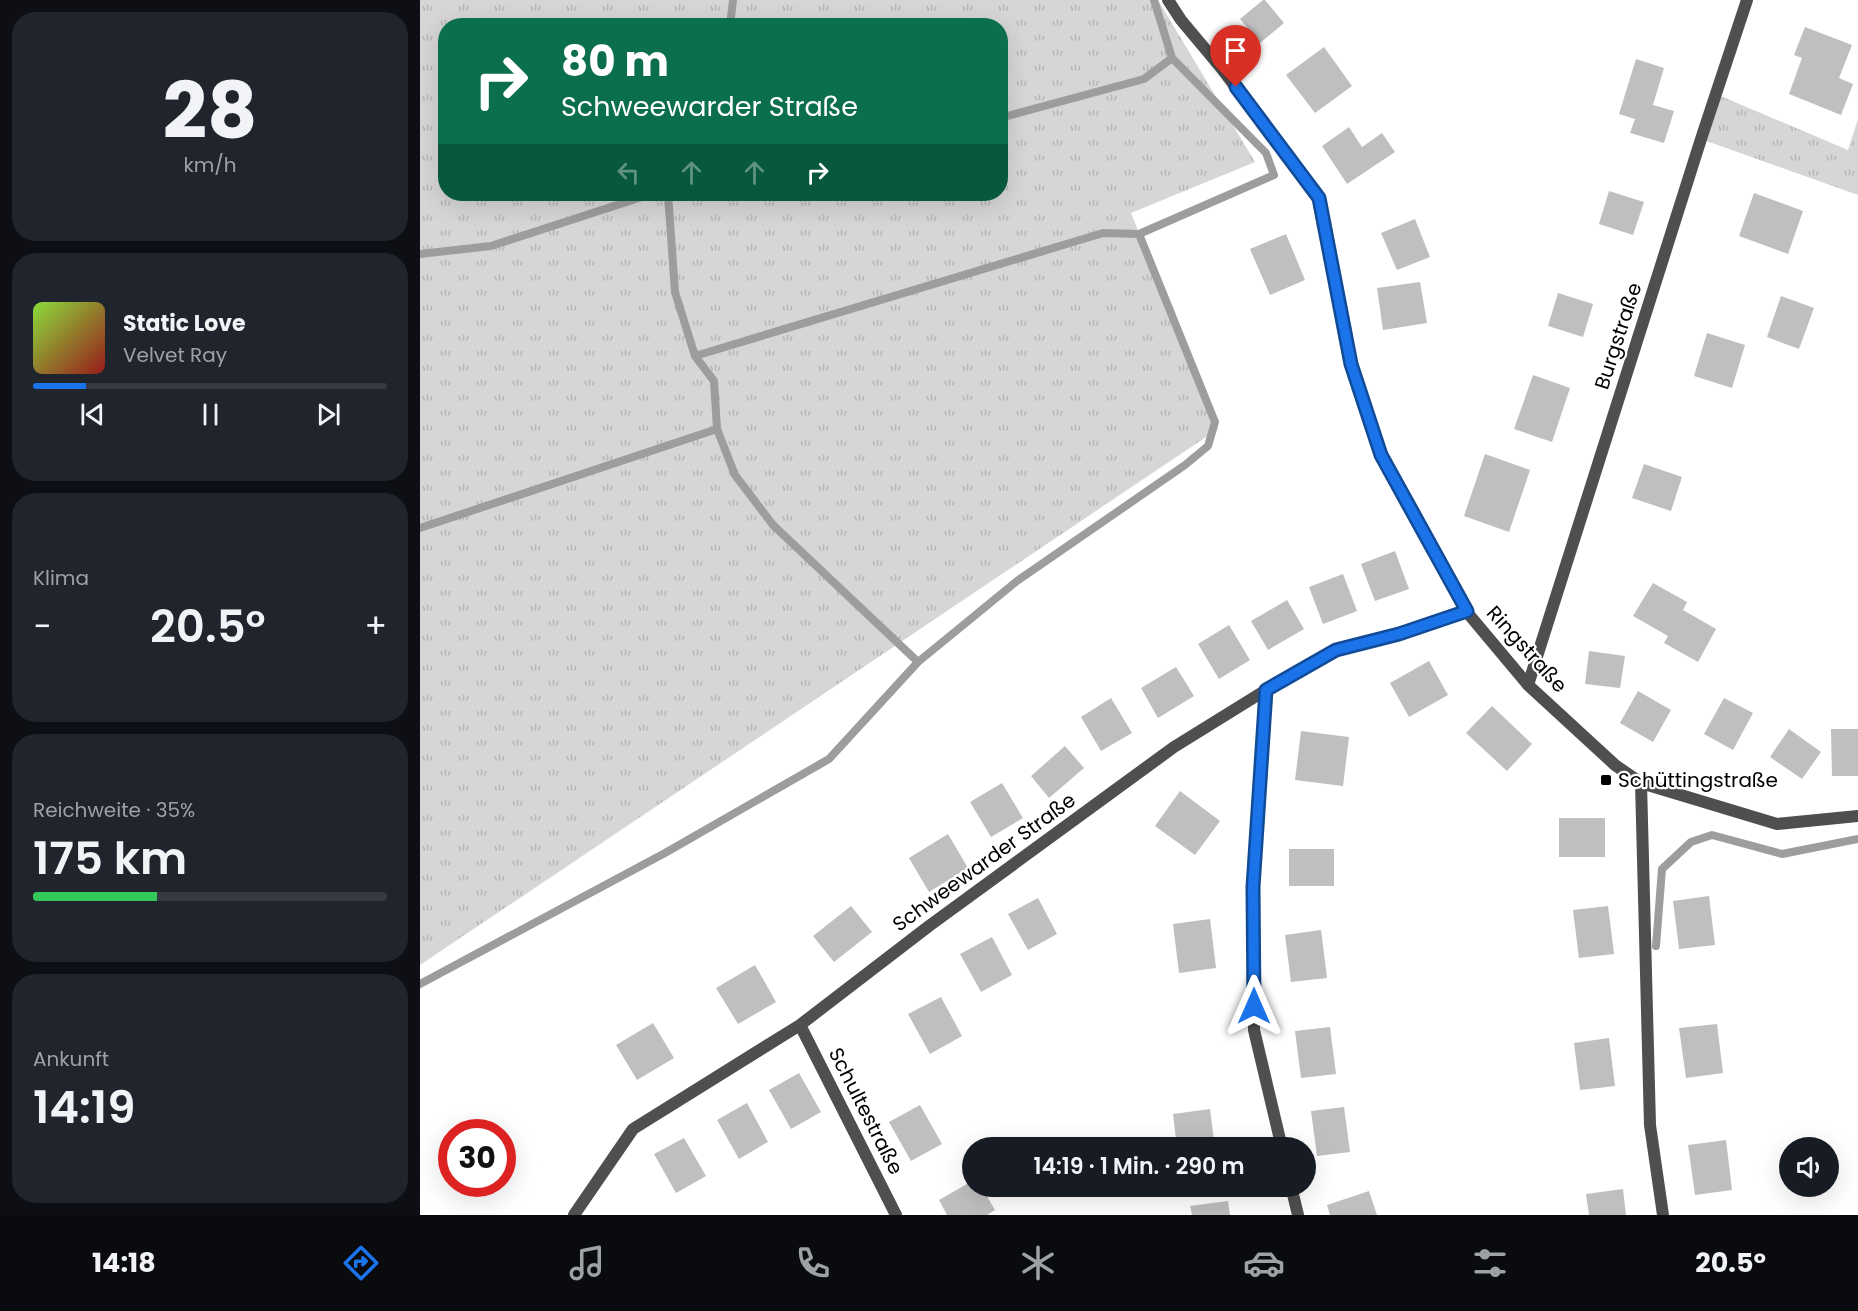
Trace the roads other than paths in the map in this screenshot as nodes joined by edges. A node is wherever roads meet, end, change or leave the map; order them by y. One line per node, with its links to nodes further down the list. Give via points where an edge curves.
1 (1168, 0): 3 (street, Ringstraße, via 1319,198 1351,364 1381,455)
2 (1747, 0): 4 (street, Burgstraße)
3 (1467, 611): 4 (street, Ringstraße); 5 (street, Schweewarder Straße, via 1336,650)
4 (1528, 685): 6 (street, Ringstraße, via 1615,765)
5 (1266, 690): 8 (street, Schweewarder Straße, via 1174,747); 9 (street, via 1253,887 1254,1030)
6 (1641, 783): 7 (street, Ringstraße, via 1778,824); 14 (street, via 1650,1125)
7 (1858, 816)
8 (800, 1025): 11 (street, Schweewarder Straße, via 633,1129); 12 (street, Schultestraße)
9 (1279, 1137)
10 (1294, 1197): 13 (street)
11 (574, 1215)
12 (896, 1215)
13 (1298, 1215)
14 (1663, 1215)

